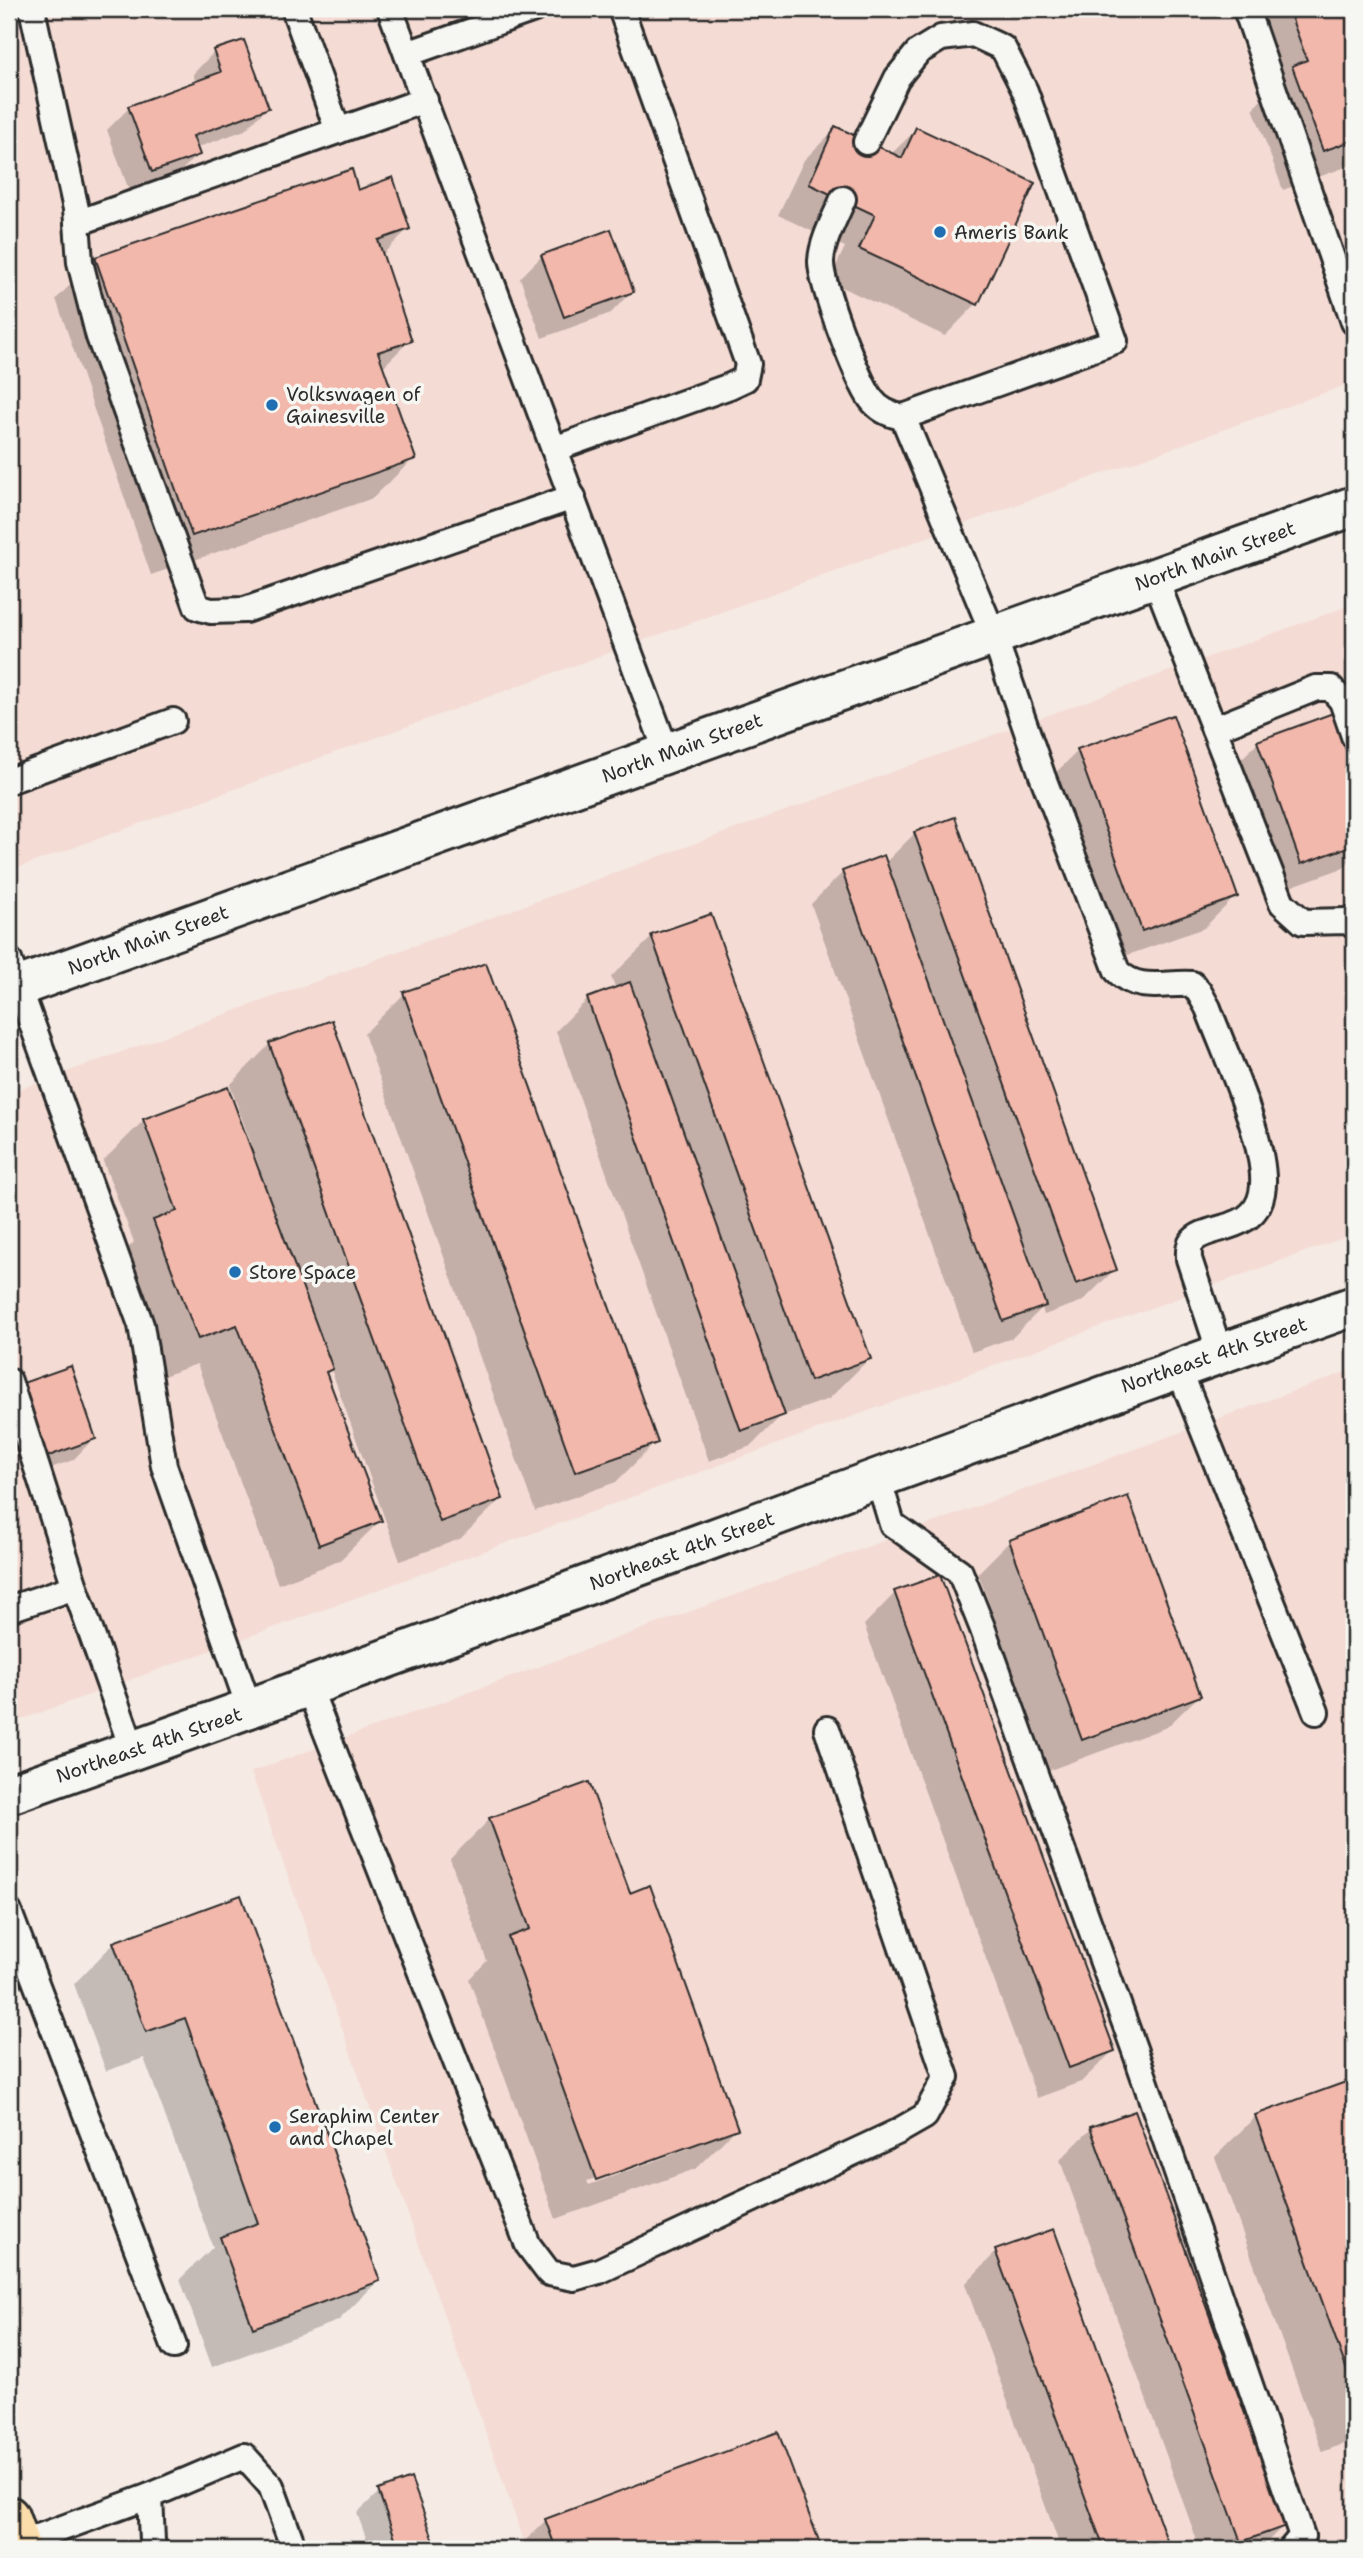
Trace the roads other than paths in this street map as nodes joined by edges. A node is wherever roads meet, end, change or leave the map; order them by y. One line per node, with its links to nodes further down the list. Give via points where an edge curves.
1 (32, 9): 12 (lane)
2 (294, 9): 9 (lane)
3 (390, 9): 7 (lane)
4 (534, 9): 7 (lane)
5 (621, 9): 15 (lane, via 748,364 745,379 730,386)
6 (1246, 9): 13 (lane)
7 (407, 54): 8 (lane)
8 (425, 100): 9 (lane); 15 (lane)
9 (338, 131): 12 (lane)
10 (866, 142): 14 (lane, via 897,78 918,52 941,38 973,34 1003,48 1025,91 1115,341)
11 (843, 200): 14 (lane, via 821,261 826,288 861,382 881,409)
12 (77, 223): 16 (lane, via 80,261 99,337 197,607 245,610)
13 (1354, 322)
14 (903, 417): 19 (lane)
15 (554, 449): 16 (lane)
16 (573, 497): 23 (lane)
17 (1354, 506): 18 (street, North Main Street)
18 (1155, 578): 19 (street, North Main Street); 21 (lane)
19 (994, 636): 23 (street, North Main Street); 28 (lane, via 1117,971 1130,982 1192,984 1199,992 1253,1127 1263,1162 1262,1195 1255,1209 1232,1226 1200,1236 1189,1249)
20 (173, 722): 24 (lane)
21 (1214, 729): 22 (lane, via 1316,688 1331,688 1342,701); 25 (lane, via 1283,903 1303,922 1348,921)
22 (1354, 736)
23 (667, 753): 26 (street, North Main Street)
24 (9, 781)
25 (1354, 926)
26 (12, 979): 35 (lane, via 141,1325 164,1466)
27 (1354, 1306): 28 (street, Northeast 4th Street)
28 (1220, 1353): 29 (street, Northeast 4th Street)
29 (1178, 1367): 31 (street, Northeast 4th Street); 36 (lane)
30 (9, 1381): 32 (lane)
31 (878, 1478): 34 (street, Northeast 4th Street); 46 (lane, via 892,1524 960,1572 982,1627 1132,2042 1302,2536)
32 (75, 1587): 33 (lane); 38 (lane)
33 (9, 1609)
34 (309, 1688): 35 (street, Northeast 4th Street); 37 (lane, via 528,2245 549,2273 573,2278 599,2271 897,2132 925,2116 946,2077)
35 (250, 1710): 38 (street, Northeast 4th Street)
36 (1316, 1712)
37 (827, 1728)
38 (133, 1751): 39 (street, Northeast 4th Street)
39 (9, 1794)
40 (9, 1912): 41 (lane)
41 (174, 2346)
42 (150, 2496): 43 (lane); 44 (lane); 45 (lane, via 244,2456 271,2487)
43 (16, 2537)
44 (155, 2549)
45 (294, 2549)
46 (1291, 2549)

